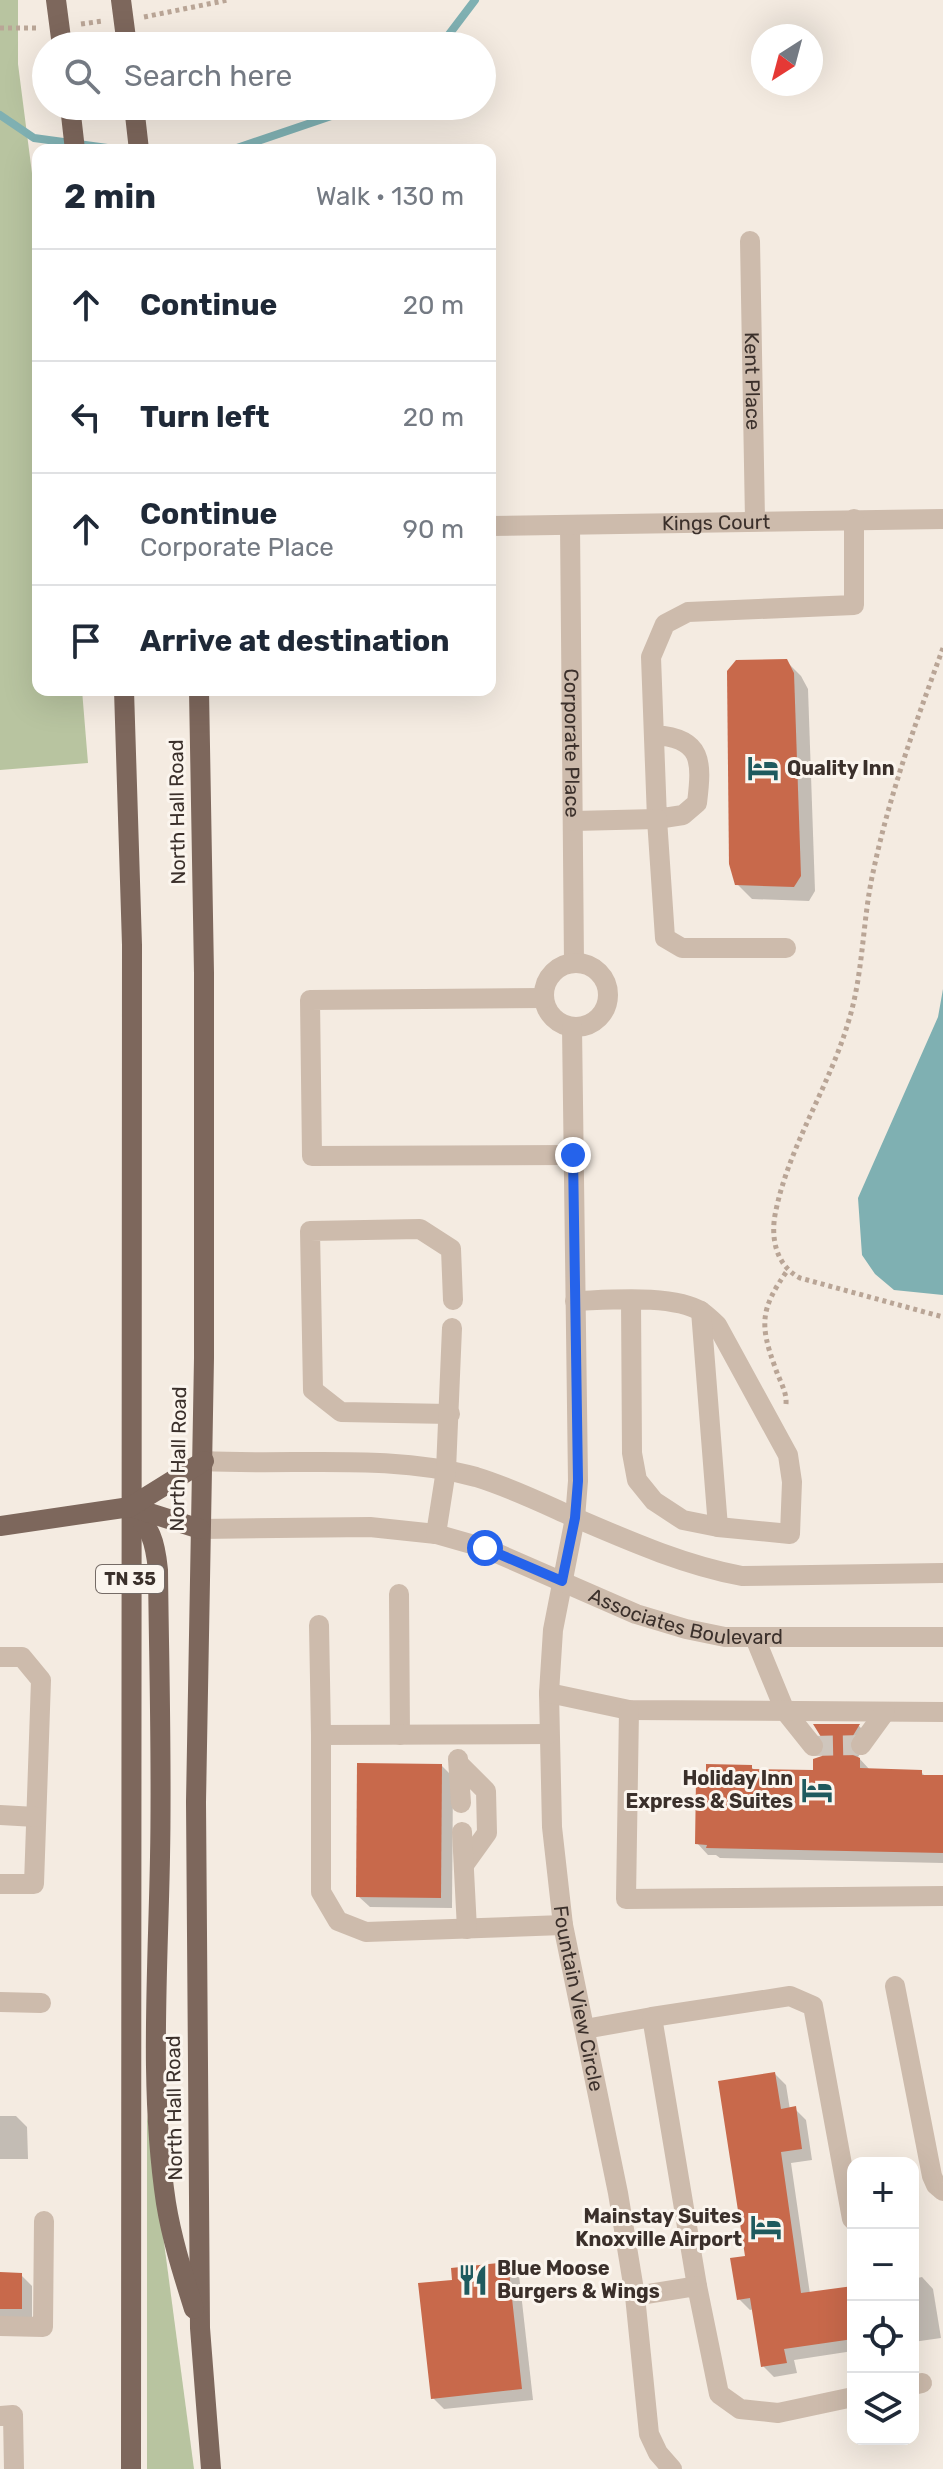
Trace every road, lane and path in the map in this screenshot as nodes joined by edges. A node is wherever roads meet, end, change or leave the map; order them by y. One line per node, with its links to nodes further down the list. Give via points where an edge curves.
1 (56, 0): 5 (main road, bridge)
2 (121, 0): 6 (main road, bridge)
3 (228, 0): 4 (path)
4 (151, 16)
5 (60, 32)
6 (125, 32)
7 (72, 120): 9 (main road)
8 (136, 120): 10 (main road)
9 (74, 144)
10 (138, 144)
11 (750, 241): 14 (street, Kent Place)
12 (854, 519): 13 (street, Kings Court); 14 (street, Kings Court); 20 (street, via 854,605 688,612 665,624 651,657)
13 (943, 519)
14 (755, 520): 15 (street, Kings Court)
15 (570, 525): 16 (street, Kings Court); 22 (street, Corporate Place)
16 (496, 526)
17 (943, 648): 28 (path, via 874,869 848,1025 775,1211 774,1244)
18 (124, 696): 39 (main road, North Hall Road / TN 35, via 132,945)
19 (199, 696): 37 (main road, North Hall Road)
20 (655, 735): 21 (street); 21 (street, via 677,737 694,748 701,774 697,803 683,815)
21 (657, 819): 22 (street); 23 (street, via 665,938 682,948)
22 (574, 821): 24 (street, Corporate Place)
23 (786, 948)
24 (574, 963): 25 (street, via 548,978); 26 (street, via 601,975 608,994 607,1005 594,1022)
25 (544, 998): 26 (street, via 553,1018); 27 (street, via 310,1000 312,1156)
26 (572, 1027): 27 (street)
27 (573, 1155): 31 (street)
28 (787, 1271): 33 (path); 36 (path, via 764,1318 787,1401)
29 (453, 1300): 35 (street, via 451,1249 420,1229 310,1231 313,1390 341,1412)
30 (631, 1300): 31 (street); 32 (street, via 660,1300); 42 (street, via 632,1453 637,1480 654,1501 683,1520)
31 (575, 1301): 40 (street)
32 (701, 1311): 36 (street, via 717,1325); 42 (street)
33 (943, 1317)
34 (452, 1328): 35 (street)
35 (450, 1414): 38 (street)
36 (771, 1421): 42 (street, via 788,1455 790,1534)
37 (204, 1461): 38 (street); 39 (main road); 43 (main road, North Hall Road)
38 (446, 1470): 40 (street); 44 (street)
39 (130, 1507): 41 (main road); 43 (main road); 84 (main road, via 151,1534 158,1570 158,2115 172,2234); 88 (main road, North Hall Road / TN 35)
40 (575, 1518): 45 (street, via 672,1558 742,1576); 46 (street, Fountain View Circle)
41 (0, 1526)
42 (718, 1527)
43 (200, 1529): 44 (street, Associates Boulevard, via 370,1527); 84 (main road, North Hall Road)
44 (436, 1534): 46 (street, Associates Boulevard, via 485,1548)
45 (943, 1573)
46 (562, 1581): 50 (street, Associates Boulevard, via 636,1614 686,1629); 52 (street, Fountain View Circle)
47 (399, 1594): 59 (street)
48 (319, 1625): 58 (street)
49 (943, 1637): 50 (street, Associates Boulevard)
50 (755, 1638): 54 (street)
51 (0, 1657): 66 (street, via 22,1657 41,1680)
52 (549, 1693): 53 (street); 57 (street, Fountain View Circle)
53 (629, 1710): 54 (street); 70 (street, via 626,1899)
54 (785, 1711): 55 (street); 62 (street)
55 (885, 1712): 56 (street); 61 (street)
56 (943, 1712)
57 (549, 1734): 60 (street); 71 (street, Fountain View Circle)
58 (321, 1735): 59 (street); 72 (street, via 321,1892 338,1921 366,1932)
59 (400, 1735): 60 (street)
60 (457, 1735): 63 (street)
61 (861, 1745)
62 (813, 1746)
63 (459, 1764): 64 (street); 68 (street, via 486,1791 487,1833)
64 (461, 1803)
65 (0, 1815): 66 (street)
66 (36, 1817): 69 (street, via 34,1884)
67 (462, 1832): 68 (street)
68 (464, 1865): 72 (street)
69 (0, 1884)
70 (943, 1896)
71 (563, 1925): 72 (street); 77 (street, Fountain View Circle)
72 (467, 1929)
73 (895, 1986): 78 (street, via 932,2176)
74 (0, 2002): 75 (street)
75 (41, 2003)
76 (652, 2017): 77 (street); 79 (street, via 790,1996 813,2006); 81 (street)
77 (585, 2029): 82 (street, Fountain View Circle)
78 (943, 2191)
79 (847, 2192)
80 (44, 2221): 83 (street, via 43,2327)
81 (697, 2286): 82 (street); 85 (street, via 719,2394 740,2409 778,2413)
82 (635, 2296): 90 (street, Fountain View Circle, via 649,2434)
83 (0, 2326)
84 (200, 2328): 89 (main road, North Hall Road)
85 (847, 2398)
86 (0, 2416): 87 (street, via 13,2415)
87 (14, 2469)
88 (131, 2469)
89 (211, 2469)
90 (672, 2469)

